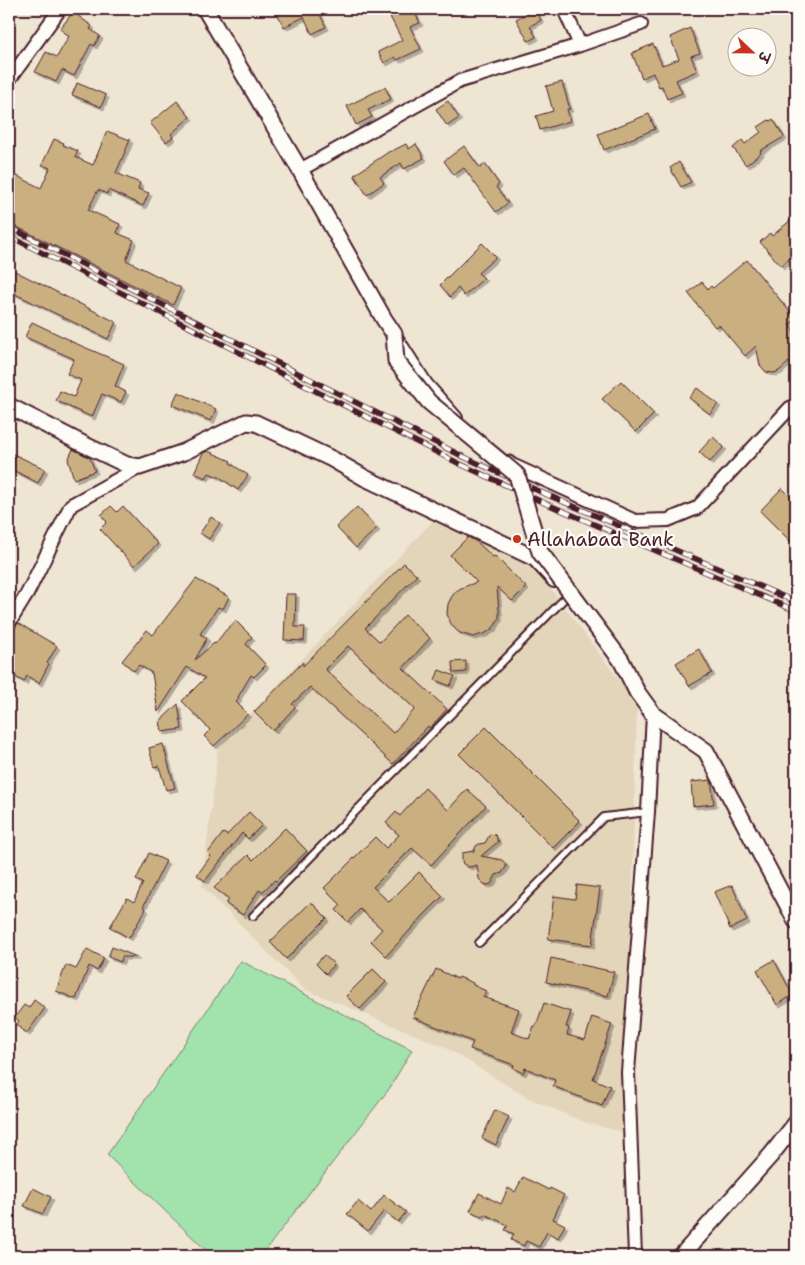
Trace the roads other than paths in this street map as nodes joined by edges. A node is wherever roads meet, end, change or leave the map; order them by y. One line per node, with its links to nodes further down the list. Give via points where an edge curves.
1 (60, 9): 6 (street)
2 (205, 9): 7 (street)
3 (564, 9): 5 (street)
4 (641, 24): 5 (street)
5 (580, 45): 7 (street, via 460,81)
6 (9, 80)
7 (300, 170): 8 (street)
8 (394, 334): 9 (street, via 426,384 466,429 512,465 635,521 668,520 697,508); 15 (street, bridge, via 396,361 429,402 517,475 540,552 621,660)
9 (796, 405)
10 (9, 406): 11 (street, via 127,465)
11 (140, 467): 12 (street, via 184,452 246,422 256,423); 14 (street, via 71,505)
12 (532, 557): 13 (street)
13 (568, 596): 15 (street); 18 (lane)
14 (9, 623)
15 (637, 692): 16 (street)
16 (653, 714): 17 (street); 19 (street, via 706,751)
17 (648, 812): 20 (lane, via 604,817); 22 (street, via 628,1072)
18 (254, 916)
19 (796, 921)
20 (480, 943)
21 (796, 1123): 23 (street)
22 (635, 1256)
23 (682, 1256)

